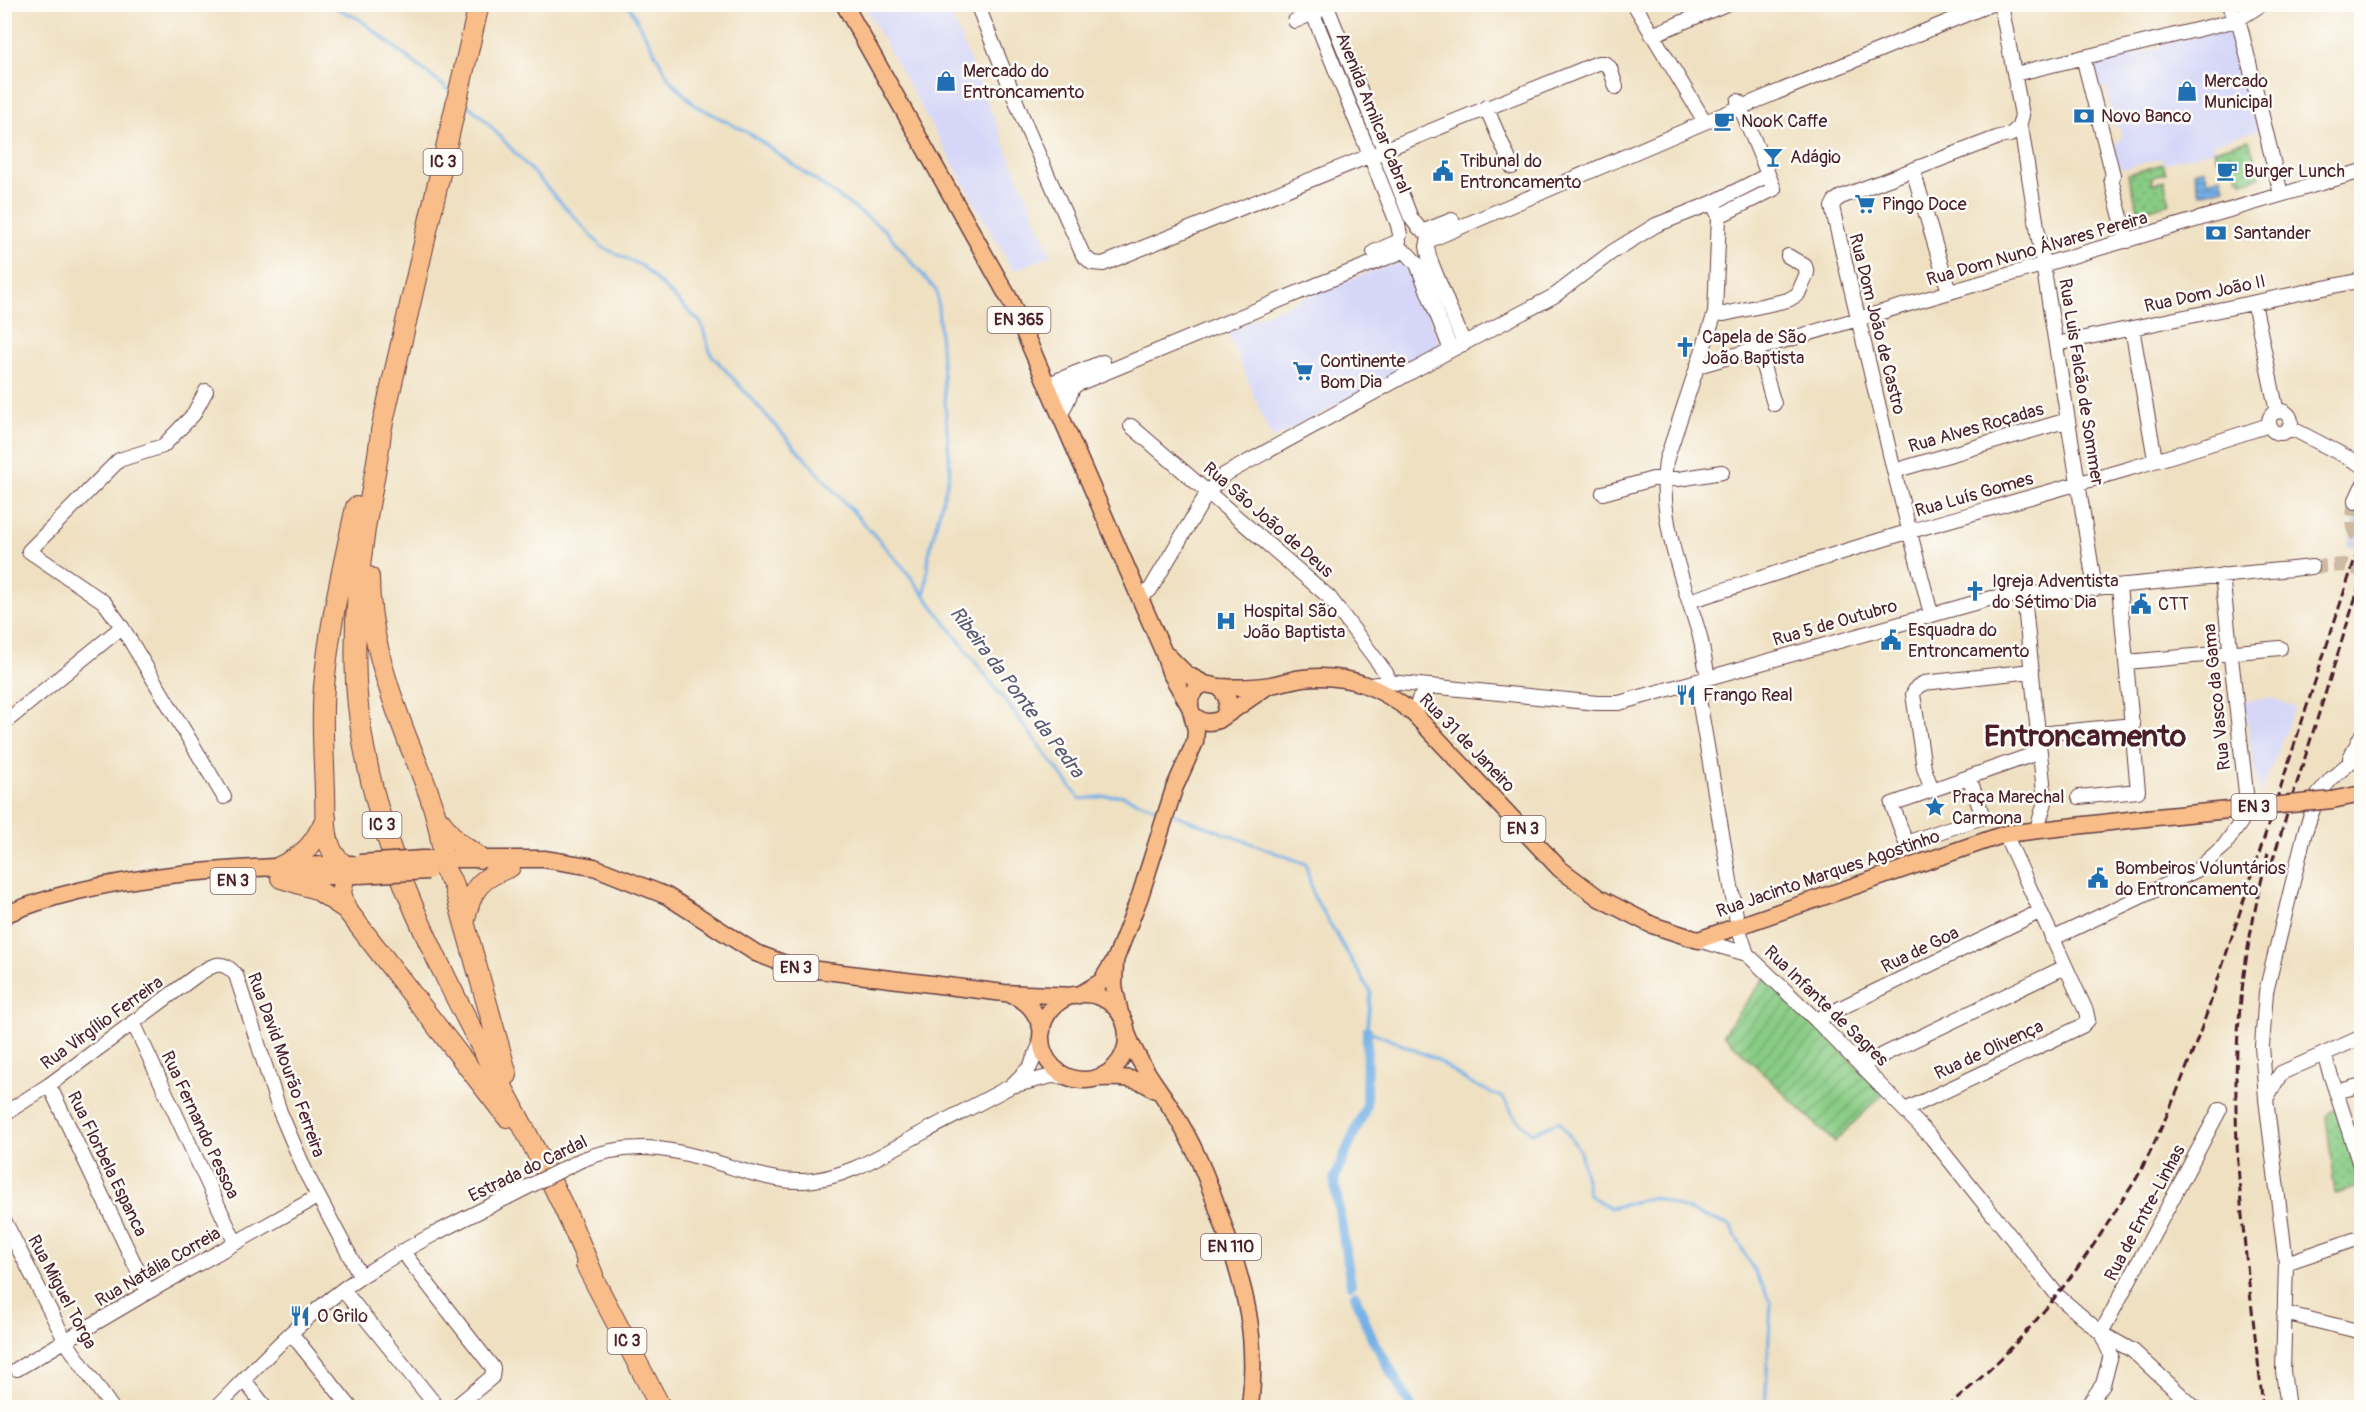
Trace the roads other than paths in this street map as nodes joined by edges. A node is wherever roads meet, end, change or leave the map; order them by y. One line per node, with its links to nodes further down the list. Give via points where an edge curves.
1 (479, 4): 57 (highway, IC 3)
2 (844, 4): 45 (main road, EN 365, via 1011,302)
3 (977, 4): 23 (street, via 1083,255 1092,263 1103,264)
4 (1634, 4): 15 (street)
5 (1726, 4): 15 (street)
6 (1969, 4): 19 (street)
7 (1991, 4): 19 (street)
8 (2001, 4): 17 (street, Rua Luis Falcão de Sommer)
9 (2228, 4): 13 (street)
10 (2262, 4): 13 (street)
11 (1329, 5): 12 (street); 23 (street, Avenida Amilcar Cabral)
12 (1311, 9): 14 (street); 23 (street, Avenida Amilcar Cabral)
13 (2237, 20): 16 (street); 28 (street)
14 (1295, 21)
15 (1652, 35): 21 (street)
16 (2084, 57): 17 (street); 32 (street)
17 (2015, 74): 22 (street, Rua Luis Falcão de Sommer, via 2022,115)
18 (1616, 87): 20 (street, via 1610,68 1598,63)
19 (1739, 104): 21 (street); 27 (street)
20 (1486, 107): 23 (street); 24 (street)
21 (1703, 119): 31 (street)
22 (2019, 127): 25 (street, Rua Dom João de Castro, via 2010,135); 35 (street, Rua Luis Falcão de Sommer)
23 (1377, 152): 31 (street, Avenida Amilcar Cabral); 33 (street, Avenida Amilcar Cabral)
24 (1512, 167)
25 (1913, 170): 37 (street); 40 (street, Rua Dom João de Castro, via 1841,197 1833,204)
26 (2361, 171): 28 (street, Rua Dom Nuno Álvares Pereira)
27 (1768, 175): 29 (street); 30 (street, via 1774,189)
28 (2281, 194): 32 (street, Rua Dom Nuno Álvares Pereira)
29 (1712, 203): 30 (street); 43 (street, via 1656,225 1554,296)
30 (1719, 216): 39 (street, Rua Infante de Sagres)
31 (1424, 236): 33 (street, via 1406,229); 33 (street, via 1421,253); 43 (street, Avenida Amilcar Cabral)
32 (2127, 241): 35 (street, Rua Dom Nuno Álvares Pereira)
33 (1403, 245): 43 (street, Avenida Amilcar Cabral, via 1417,264); 47 (street, via 1319,284)
34 (1788, 256): 39 (street, via 1805,266 1807,273 1798,294 1788,300)
35 (2044, 265): 37 (street, Rua Dom Nuno Álvares Pereira); 42 (street, Rua Luis Falcão de Sommer)
36 (2361, 280): 38 (street, Rua Dom João II)
37 (1949, 292): 40 (street, Rua Dom Nuno Álvares Pereira)
38 (2254, 303): 41 (street, Rua Dom João II); 51 (street)
39 (1715, 313): 46 (street, Rua Infante de Sagres)
40 (1859, 320): 44 (street, Rua Dom Nuno Álvares Pereira); 60 (street, Rua Dom João de Castro)
41 (2132, 328): 42 (street, Rua Dom João II); 58 (street)
42 (2056, 344): 53 (street, Rua Luis Falcão de Sommer)
43 (1457, 347): 65 (street, via 1224,475)
44 (1758, 349): 46 (street, Rua Dom Nuno Álvares Pereira); 50 (street)
45 (1035, 359): 47 (street); 48 (main road, EN 365)
46 (1698, 366): 62 (street, Rua Infante de Sagres, via 1666,461)
47 (1070, 382): 48 (street); 52 (street)
48 (1048, 390): 52 (main road, EN 365)
49 (206, 391): 79 (street, via 193,415 163,446 119,460 29,551 104,602)
50 (1774, 404)
51 (2277, 412): 55 (street, via 2270,417); 56 (street, via 2288,416)
52 (1061, 415): 76 (main road, EN 365)
53 (2068, 420): 60 (street, Rua Alves Roçadas); 63 (street, Rua Luis Falcão de Sommer)
54 (1131, 426): 65 (street, Rua São João de Deus)
55 (2269, 426): 56 (street, via 2279,433); 58 (street, Rua Luís Gomes)
56 (2289, 427): 59 (street)
57 (381, 431): 67 (highway, IC 3); 69 (highway, IC 3, via 368,456)
58 (2155, 459): 63 (street, Rua Luís Gomes)
59 (2361, 465)
60 (1894, 471): 70 (street, Rua Dom João de Castro)
61 (1722, 472): 62 (street)
62 (1664, 480): 66 (street, via 1653,479); 77 (street, Rua Infante de Sagres, via 1673,547)
63 (2079, 482): 70 (street, Rua Luís Gomes); 74 (street, Rua Luis Falcão de Sommer)
64 (2361, 487): 68 (street)
65 (1208, 492): 76 (street, via 1150,590); 86 (street, Rua São João de Deus, via 1329,597)
66 (1603, 493)
67 (371, 499): 110 (highway, via 369,587 376,639 399,718); 152 (highway, IC 3, via 358,586 356,659 360,723 377,807 420,923)
68 (2355, 502)
69 (353, 523): 109 (highway, via 324,688); 152 (highway, IC 3, via 348,678 354,747 366,803 416,937)
70 (1910, 532): 77 (street, Rua Luís Gomes); 78 (street, Rua Dom João de Castro)
71 (2312, 567): 72 (street, Rua 5 de Outubro)
72 (2222, 575): 73 (street, Rua 5 de Outubro); 82 (street, Rua Vasco da Gama)
73 (2119, 586): 74 (street, Rua 5 de Outubro); 83 (street)
74 (2096, 589): 75 (street, Rua 5 de Outubro)
75 (2025, 596): 78 (street, Rua 5 de Outubro, via 1992,598); 84 (street)
76 (1139, 597): 81 (main road, EN 365)
77 (1689, 601): 85 (street, Rua Infante de Sagres, via 1700,636)
78 (1931, 614): 85 (street, Rua 5 de Outubro)
79 (122, 627): 94 (street); 106 (street)
80 (2280, 648): 82 (street)
81 (1163, 651): 88 (main road, EN 365, via 1186,674); 91 (main road, EN 365)
82 (2230, 653): 83 (street); 126 (street, Rua Vasco da Gama, via 2246,793 2241,822 2224,846 2197,870)
83 (2127, 662): 95 (street)
84 (2032, 671): 96 (street); 104 (street, via 1917,687 1913,694 1924,768)
85 (1702, 680): 90 (street, Rua 5 de Outubro, via 1619,703); 124 (street, Rua Infante de Sagres)
86 (1390, 682): 89 (street, Rua 5 de Outubro); 90 (street, Rua 5 de Outubro)
87 (1270, 685): 88 (main road, EN 3); 89 (main road, EN 3, via 1303,678 1337,677); 93 (main road, EN 3)
88 (1213, 686): 91 (main road, via 1193,692); 93 (main road, via 1228,700)
89 (1371, 686): 92 (main road, Rua 31 de Janeiro / EN 3, via 1394,697)
90 (1432, 686): 92 (street, via 1419,699)
91 (1191, 710): 93 (main road, via 1204,722); 103 (main road, EN 3, via 1195,742)
92 (1415, 715): 125 (main road, Rua 31 de Janeiro / EN 3, via 1560,869 1599,898 1631,915)
93 (1222, 717): 103 (main road, EN 3)
94 (4, 723)
95 (2133, 725): 96 (street); 107 (street, via 2138,791)
96 (2039, 734): 98 (street)
97 (2361, 734): 101 (street)
98 (2040, 752): 102 (street); 108 (street)
99 (2361, 752): 101 (street)
100 (2361, 763): 101 (street)
101 (2345, 768): 148 (street, via 2318,795 2288,899 2266,992 2262,1046)
102 (1969, 777): 104 (street); 104 (street, via 1983,817 1906,843 1892,804)
103 (1177, 790): 128 (main road, EN 3)
104 (1932, 790)
105 (2361, 794): 111 (main road, EN 3, bridge)
106 (224, 796)
107 (2079, 797)
108 (2045, 802): 111 (street); 112 (street)
109 (326, 818): 117 (highway, via 331,851); 118 (highway, via 308,850)
110 (439, 819): 114 (highway, via 455,840); 115 (highway)
111 (2060, 826): 112 (main road, EN 3)
112 (2037, 829): 113 (main road, EN 3)
113 (2005, 834): 121 (street); 124 (main road, Rua Jacinto Marques Agostinho / EN 3)
114 (480, 858): 115 (main road, EN 3); 119 (main road, EN 3, via 564,861)
115 (435, 865): 116 (main road, EN 3); 117 (main road, EN 3, bridge); 123 (highway, via 454,885)
116 (510, 867): 119 (main road, EN 3); 123 (highway, via 477,886)
117 (352, 869): 118 (main road, EN 3); 120 (highway, via 341,892)
118 (280, 873): 120 (highway, via 316,889); 122 (main road, EN 3, via 185,883 121,883 37,901)
119 (610, 873): 131 (main road, EN 3, via 667,896 756,953 781,964)
120 (346, 909): 152 (highway)
121 (2039, 912): 126 (street); 134 (street, Rua de Goa)
122 (4, 915)
123 (464, 922): 152 (highway)
124 (1738, 927): 125 (main road, Rua Jacinto Marques Agostinho / EN 3); 127 (street, Rua Infante de Sagres)
125 (1698, 939): 127 (street, Rua 31 de Janeiro)
126 (2052, 939): 130 (street)
127 (1747, 954): 134 (street, Rua Infante de Sagres)
128 (1116, 958): 132 (main road, EN 3, via 1101,982); 133 (main road, EN 3, via 1114,986)
129 (223, 964): 135 (street, Rua Virgílio Ferreira, via 197,975); 154 (street, Rua David Mourão Ferreira, via 236,975 280,1112)
130 (2065, 967): 140 (street); 150 (street, Rua de Olivença, via 2086,1011 2088,1020 2082,1026)
131 (1004, 993): 132 (main road, EN 3); 137 (main road, EN 3, via 1030,1007 1039,1020)
132 (1077, 995): 133 (main road, EN 3, via 1103,999); 137 (main road, EN 3, via 1054,1007 1046,1018)
133 (1121, 1014): 136 (main road, EN 3)
134 (1816, 1020): 140 (street, Rua Infante de Sagres)
135 (133, 1022): 143 (street, Rua Virgílio Ferreira); 157 (street, Rua Fernando Pessoa)
136 (1127, 1033): 142 (main road, via 1120,1060); 147 (main road, via 1138,1059)
137 (1042, 1036): 141 (main road, EN 3, via 1050,1063); 145 (street, via 1030,1068)
138 (2361, 1037): 139 (street)
139 (2324, 1054): 146 (street); 148 (street, via 2281,1072)
140 (1862, 1065): 150 (street, Rua Infante de Sagres)
141 (1070, 1077): 142 (main road); 145 (street, via 1043,1077)
142 (1098, 1078): 147 (main road, via 1141,1081)
143 (49, 1084): 151 (street, Rua Virgílio Ferreira); 162 (street, Rua Florbela Espanca)
144 (2361, 1085): 146 (street)
145 (1003, 1090): 158 (street, Estrada do Cardal, bridge, via 868,1161 816,1180 761,1176 679,1151 616,1149 581,1160)
146 (2336, 1092): 153 (street)
147 (1165, 1099): 177 (main road, EN 110, via 1202,1168 1243,1284 1252,1333)
148 (2266, 1099): 159 (street)
149 (2220, 1109): 166 (street, Rua de Entre-Linhas)
150 (1905, 1110): 166 (street, Rua Infante de Sagres, via 2058,1296)
151 (4, 1114)
152 (515, 1120): 176 (highway, IC 3, via 573,1244)
153 (2361, 1171)
154 (317, 1197): 157 (street, Rua Natália Correia); 160 (street, Rua David Mourão Ferreira)
155 (4, 1220): 167 (street, Rua Miguel Torga)
156 (2361, 1237): 159 (street)
157 (235, 1242): 162 (street, Rua Natália Correia)
158 (402, 1251): 160 (street, Estrada do Cardal); 175 (street, via 493,1368 492,1377)
159 (2286, 1263): 163 (street)
160 (361, 1277): 161 (street, Estrada do Cardal)
161 (344, 1290): 165 (street, Estrada do Cardal); 174 (street)
162 (148, 1292): 167 (street, Rua Natália Correia)
163 (2284, 1313): 164 (street); 180 (street, via 2283,1371)
164 (2361, 1332)
165 (291, 1333): 169 (street, Estrada do Cardal); 173 (street)
166 (2101, 1333): 178 (street, via 2110,1355 2103,1384); 179 (street, Rua Infante de Sagres, via 2133,1351)
167 (66, 1342): 168 (street, Rua Natália Correia); 170 (street, Rua Miguel Torga)
168 (17, 1369)
169 (244, 1380): 171 (street, Estrada do Cardal); 172 (street)
170 (112, 1407)
171 (216, 1407)
172 (266, 1407)
173 (351, 1407)
174 (438, 1407)
175 (454, 1407)
176 (661, 1407)
177 (1250, 1407)
178 (2086, 1407)
179 (2195, 1407)
180 (2288, 1407)

